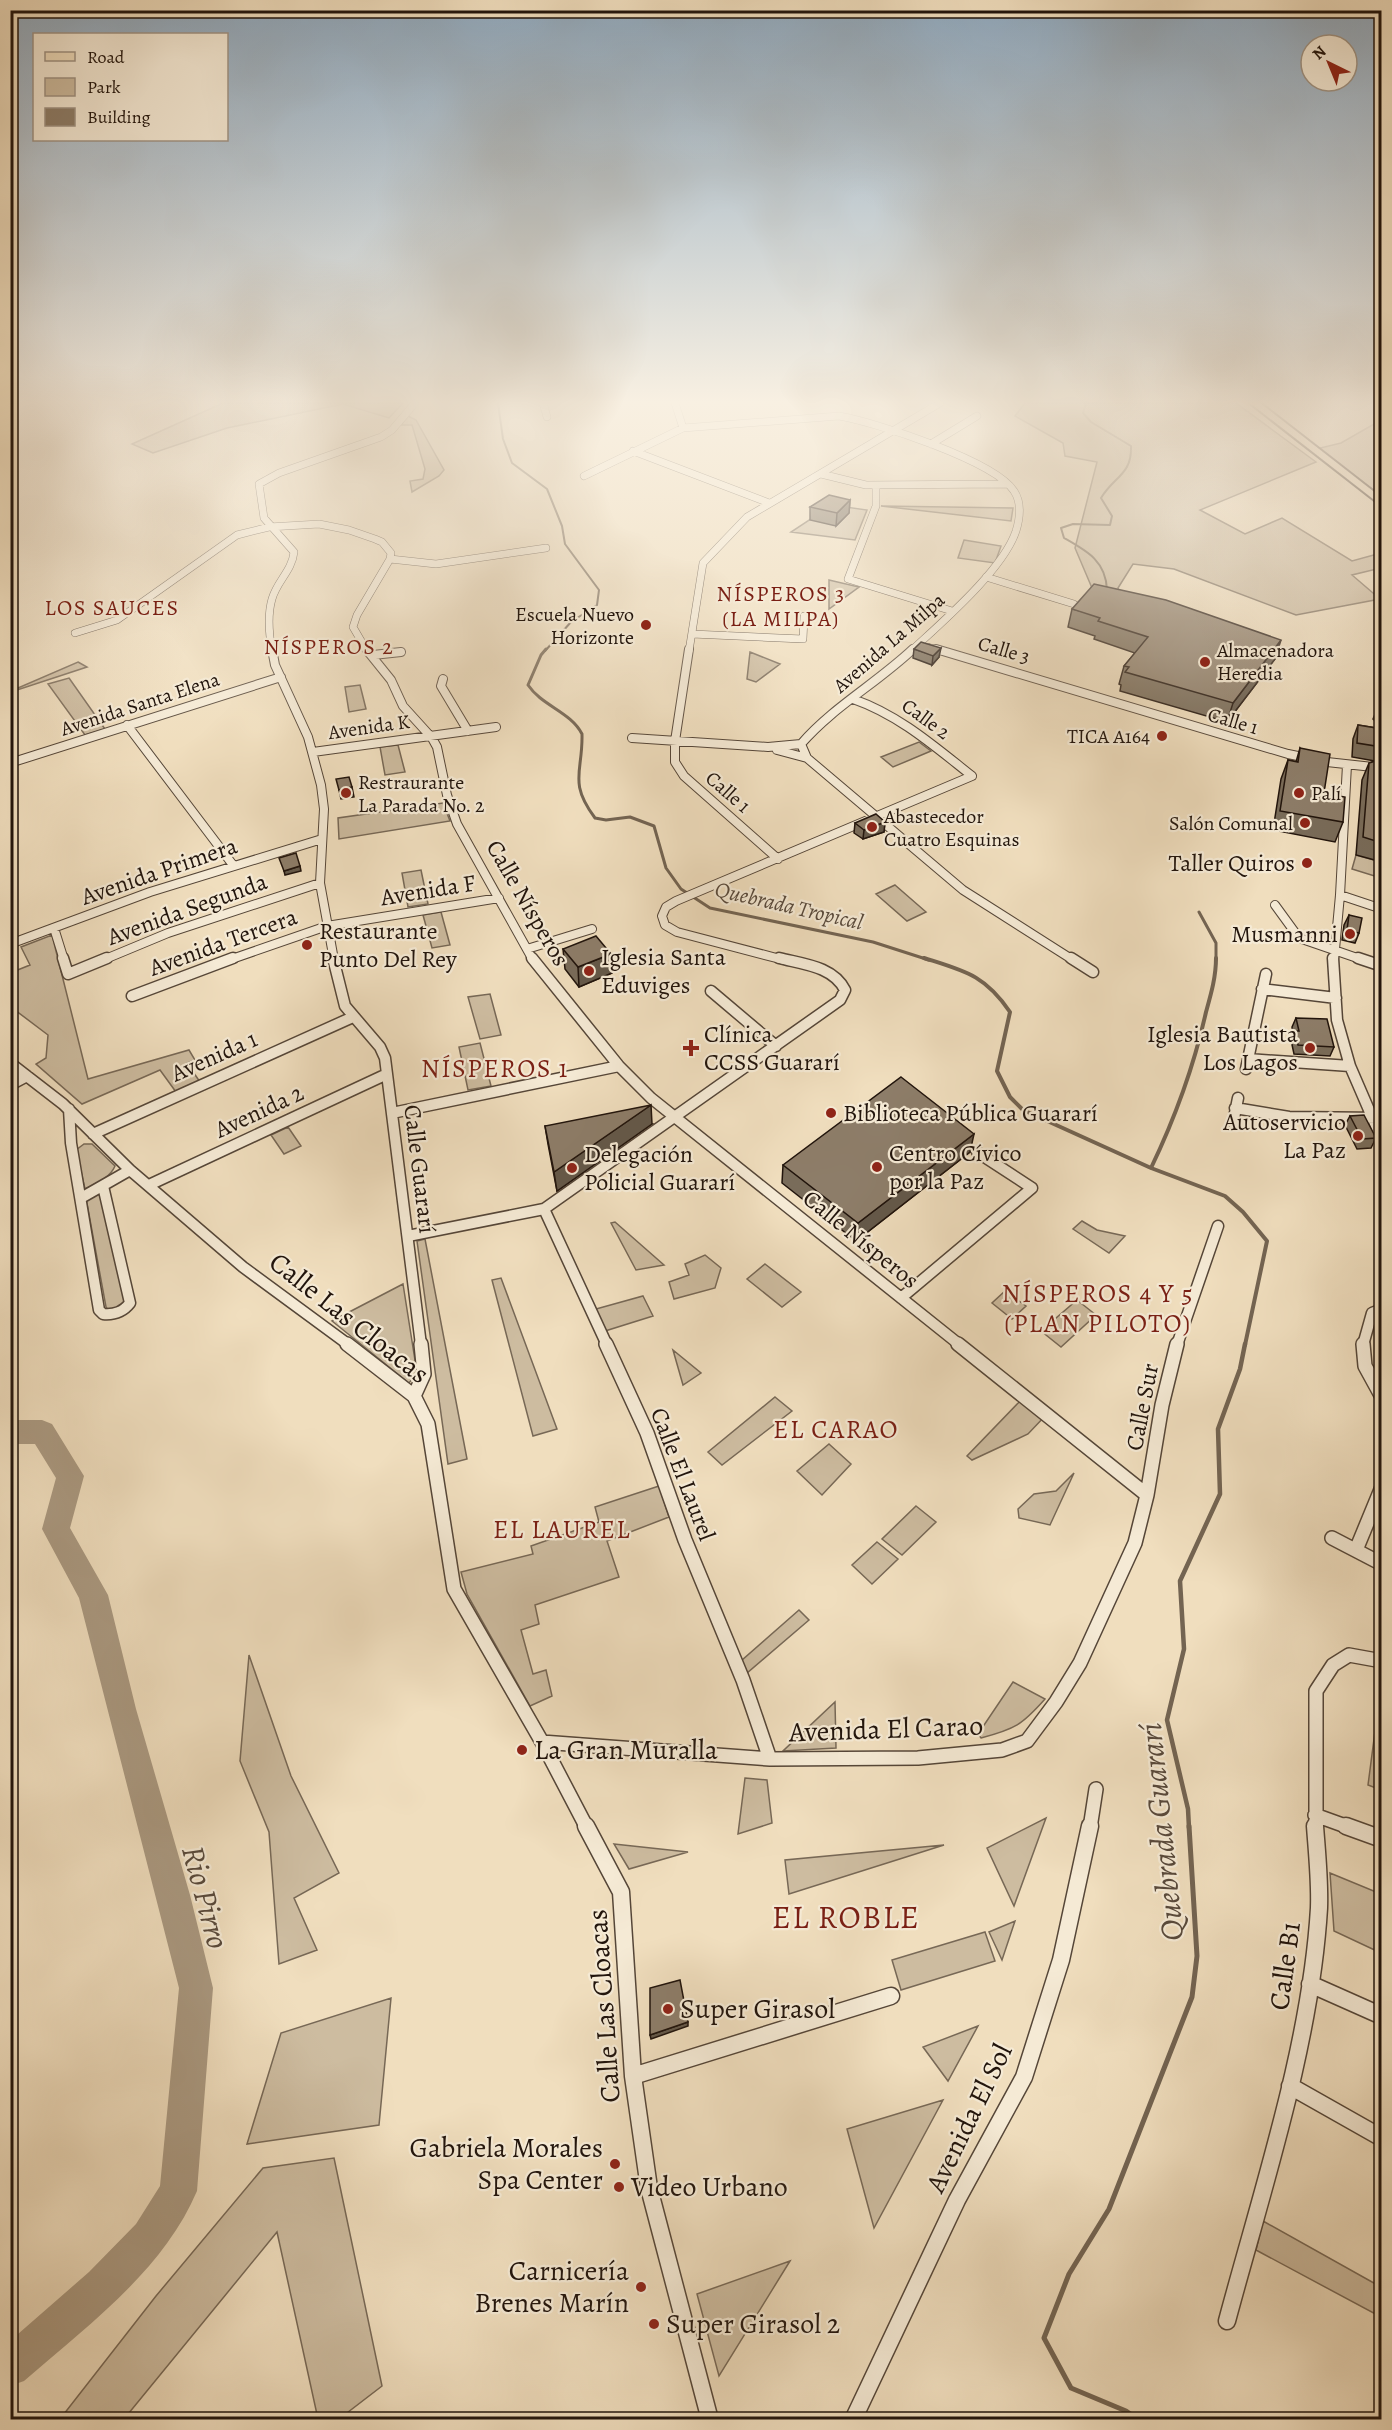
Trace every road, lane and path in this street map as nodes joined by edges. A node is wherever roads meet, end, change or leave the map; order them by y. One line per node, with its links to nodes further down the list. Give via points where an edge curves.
1 (264, 516): 5 (street, Calle Guararí)
2 (748, 516): 13 (street, Calle 1, via 703,563)
3 (872, 516): 10 (street, via 847,578)
4 (1017, 516): 8 (street, Avenida La Milpa, via 1008,551)
5 (269, 526): 7 (street, via 319,524 349,530 382,542 391,553); 12 (street, via 237,535 117,620); 17 (street, Calle Guararí, via 294,552 293,564 270,606 268,629)
6 (546, 548): 7 (street, via 436,564)
7 (390, 559): 16 (street, Calle Nísperos, via 353,627)
8 (986, 577): 9 (street); 10 (street, Avenida La Milpa)
9 (1074, 604)
10 (952, 611): 14 (street, Avenida La Milpa)
11 (804, 616): 13 (street, via 803,639)
12 (75, 633)
13 (692, 634): 26 (street, Calle 1)
14 (919, 645): 19 (street, Calle 3); 20 (street, Avenida La Milpa)
15 (401, 652): 16 (street)
16 (373, 655): 24 (street, Calle Nísperos, via 403,706)
17 (281, 677): 21 (street, Avenida Santa Elena); 29 (street, Calle Guararí)
18 (443, 679): 23 (street, via 441,686)
19 (1078, 692): 32 (street, Calle 1, via 1287,754)
20 (853, 699): 27 (street, Avenida La Milpa); 34 (street, Calle 2, via 896,718 972,776)
21 (127, 725): 31 (street, Avenida Santa Elena); 37 (street)
22 (496, 727): 23 (street)
23 (468, 731): 24 (street)
24 (430, 736): 29 (street, Avenida K); 40 (street, Calle Nísperos, via 441,759 457,824)
25 (632, 738): 26 (street)
26 (675, 741): 28 (street); 36 (street, Calle 1, via 675,762 684,776)
27 (801, 744): 28 (street); 30 (street)
28 (768, 747): 30 (street)
29 (313, 752): 35 (street, Calle Guararí, via 323,801)
30 (807, 758): 34 (street)
31 (10, 763)
32 (1347, 765): 33 (street, Calle 1); 39 (street)
33 (1382, 768)
34 (878, 817): 36 (street); 50 (street, via 963,890)
35 (322, 839): 37 (street, Avenida Primera); 38 (street, Calle Guararí)
36 (778, 859): 57 (street, via 676,901 666,907 662,916 665,925 677,932 825,970 841,982 845,990 840,1000)
37 (232, 866): 44 (street, Avenida Primera)
38 (320, 883): 43 (street, Calle Guararí); 44 (street, Avenida Segunda, via 168,933 68,974)
39 (1340, 895): 42 (street); 48 (street)
40 (499, 898): 43 (street, Avenida F); 47 (street, Calle Nísperos)
41 (1275, 904): 48 (street, via 1299,939)
42 (1382, 909)
43 (327, 926): 54 (street, Avenida Tercera); 56 (street, Calle Guararí, via 338,985)
44 (54, 928): 46 (street, Avenida Primera)
45 (592, 929): 47 (street)
46 (10, 944)
47 (527, 949): 59 (street, Calle Nísperos)
48 (1333, 950): 49 (street); 55 (street)
49 (1382, 966)
50 (1093, 972)
51 (1266, 974): 52 (street)
52 (1262, 989): 55 (street); 60 (street, via 1247,1064)
53 (711, 991): 57 (street)
54 (132, 996)
55 (1336, 998): 60 (street, via 1337,1020)
56 (353, 1017): 61 (street, Calle Guararí, via 380,1047); 69 (street, Avenida 1)
57 (776, 1046): 66 (street)
58 (10, 1063): 62 (street, Calle Las Cloacas)
59 (619, 1066): 65 (street); 66 (street, Calle Nísperos)
60 (1350, 1066): 67 (street)
61 (387, 1074): 65 (street, Calle Guararí); 73 (street, Avenida 2)
62 (27, 1076): 63 (street); 64 (street, Calle Las Cloacas)
63 (10, 1084)
64 (69, 1109): 69 (street, Calle Las Cloacas); 75 (street)
65 (392, 1113): 78 (street, Calle Guararí)
66 (675, 1117): 76 (street); 79 (street, Calle Nísperos)
67 (1376, 1118): 68 (street, via 1289,1117 1237,1103); 70 (street)
68 (1233, 1123)
69 (93, 1134): 72 (street, Calle Las Cloacas)
70 (1382, 1140)
71 (976, 1152): 79 (street, via 1032,1188)
72 (130, 1170): 73 (street, Calle Las Cloacas); 74 (street)
73 (149, 1185): 81 (street, Calle Las Cloacas, via 243,1267)
74 (103, 1186): 75 (street); 75 (street, via 130,1303 114,1315 99,1310)
75 (81, 1198)
76 (544, 1209): 78 (street); 90 (street, Calle El Laurel, via 646,1433)
77 (1218, 1226): 84 (street, Calle Sur, via 1176,1347)
78 (408, 1236): 81 (street, Calle Guararí, via 424,1374)
79 (901, 1298): 84 (street, Calle Nísperos)
80 (1377, 1311): 82 (street, via 1362,1340 1363,1361)
81 (414, 1396): 89 (street, Calle Las Cloacas, via 428,1424 454,1589)
82 (1382, 1397)
83 (1382, 1487): 86 (street)
84 (1147, 1495): 90 (street, Avenida El Carao, via 1135,1543 1080,1663 1027,1741 1002,1750 918,1758)
85 (1332, 1538): 86 (street)
86 (1356, 1550): 87 (street)
87 (1382, 1564)
88 (1382, 1661): 92 (street, Calle B1, via 1349,1655 1333,1665 1316,1691)
89 (542, 1742): 90 (street, Avenida El Carao); 97 (street, Calle Las Cloacas, via 621,1892)
90 (770, 1759)
91 (1095, 1789): 102 (street, Avenida El Sol, via 1085,1857 1061,1960 1024,2077 957,2200)
92 (1315, 1815): 93 (street); 94 (street, Calle B1, via 1319,1907)
93 (1382, 1839)
94 (1310, 1984): 96 (street); 98 (street, Calle B1)
95 (891, 1996): 97 (street)
96 (1382, 2016)
97 (633, 2076): 101 (street, Calle Las Cloacas, via 649,2188)
98 (1290, 2086): 99 (street); 100 (street, Calle B1)
99 (1382, 2138)
100 (1227, 2321)
101 (710, 2420)
102 (853, 2420)

